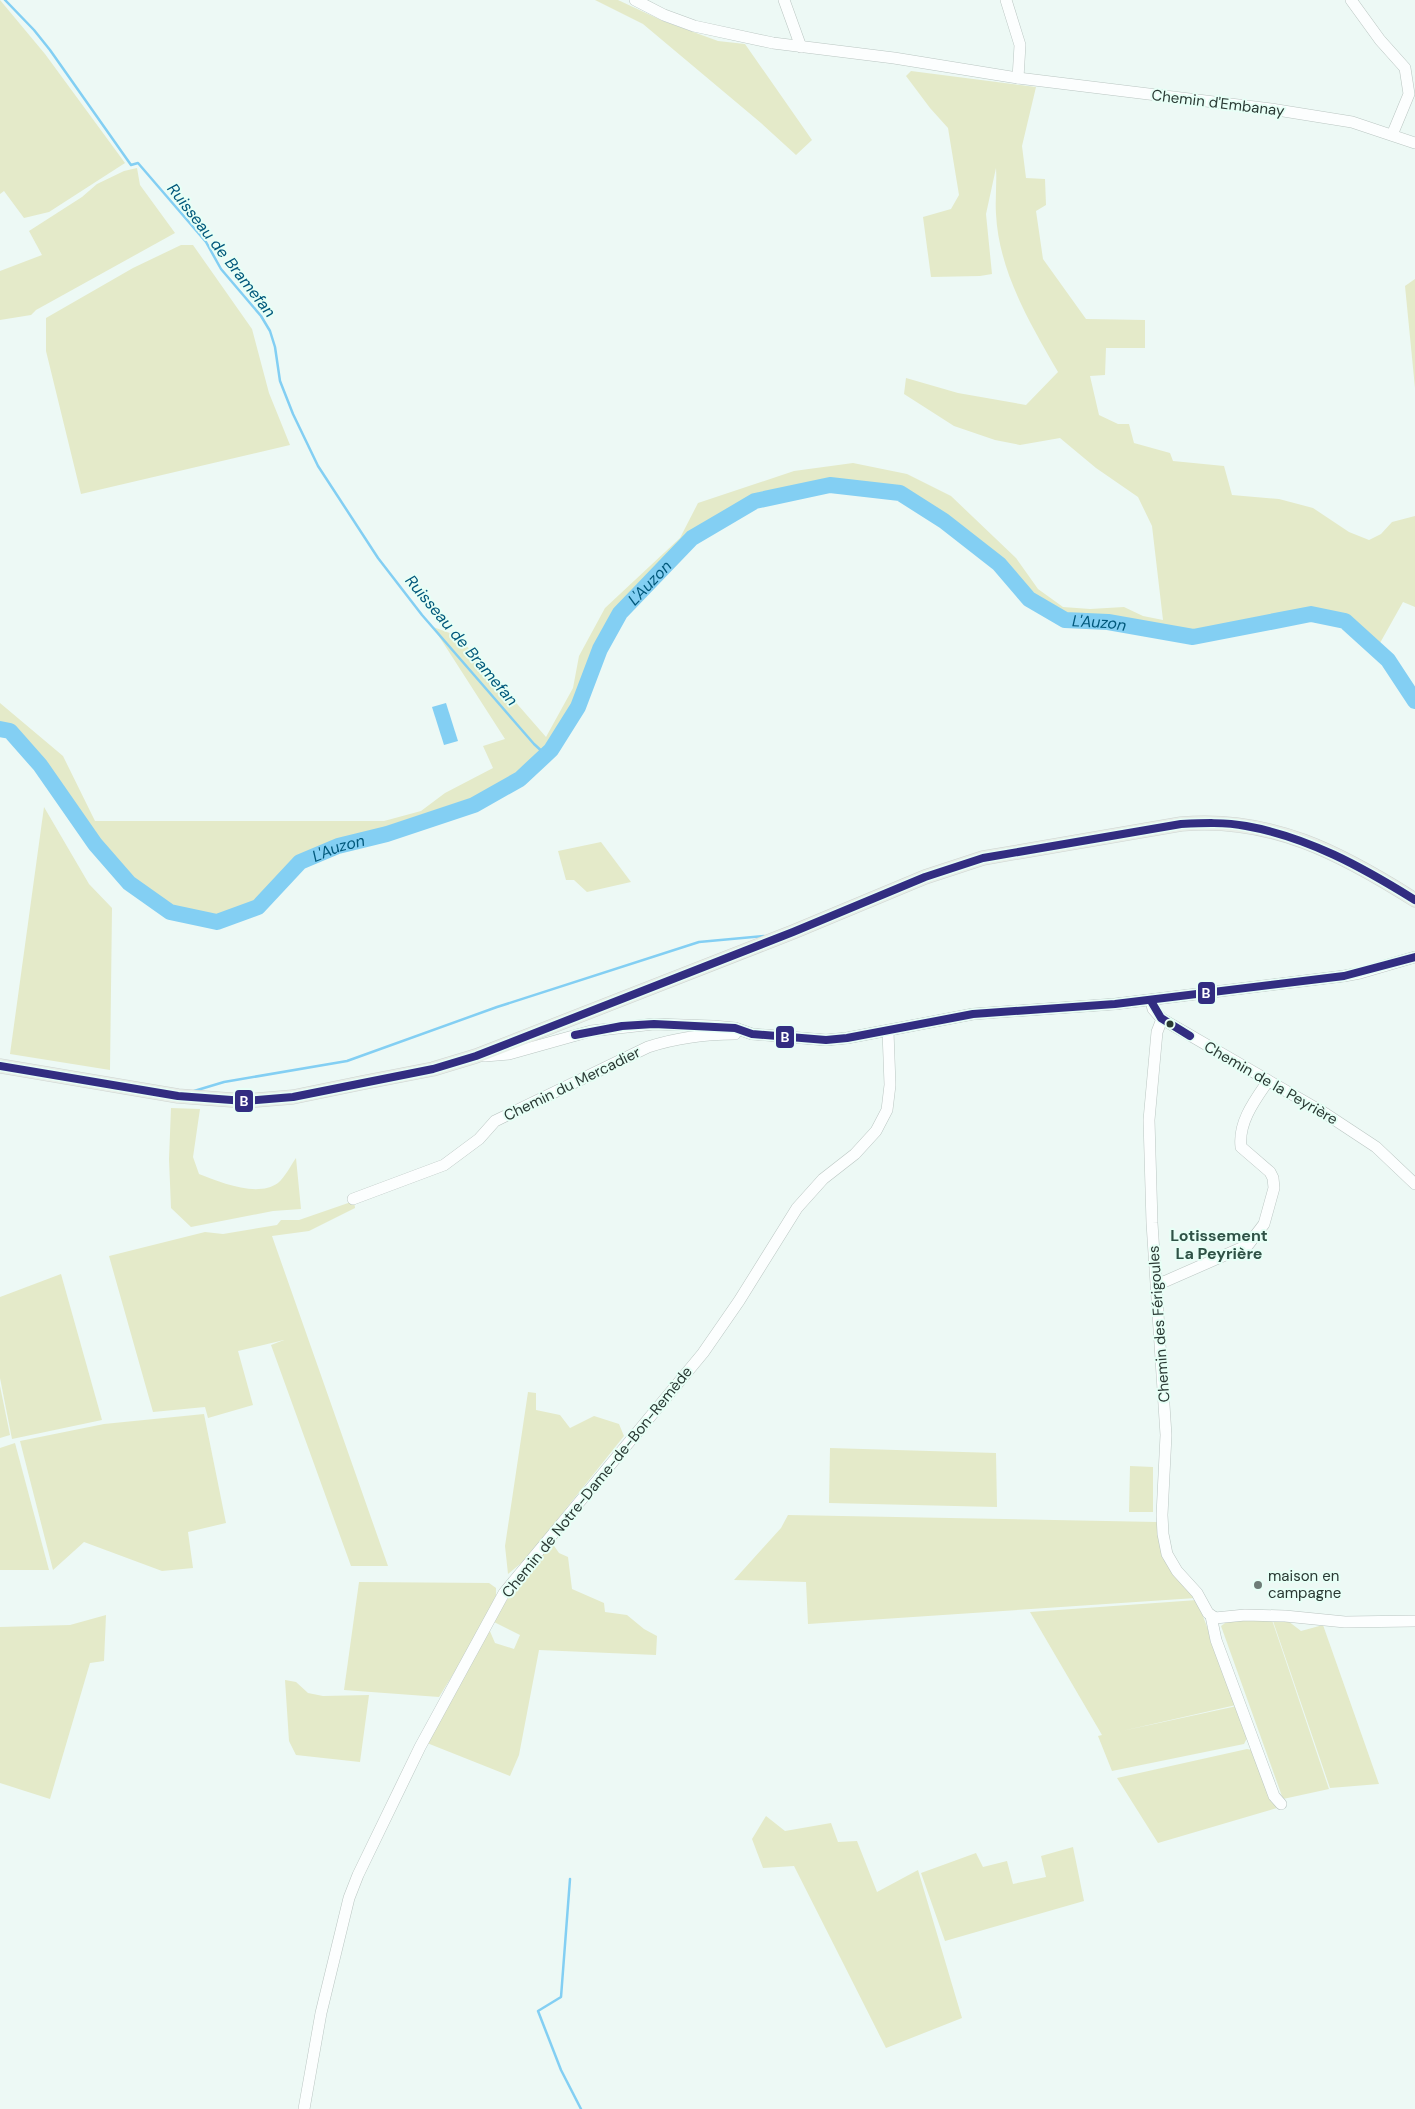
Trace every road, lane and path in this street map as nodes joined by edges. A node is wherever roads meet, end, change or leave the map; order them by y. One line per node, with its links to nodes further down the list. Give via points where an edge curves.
1 (635, 0): 5 (street, Chemin d'Embanay, via 694,26)
2 (784, 0): 5 (street)
3 (1006, 0): 6 (street, via 1020,45)
4 (1351, 0): 7 (street, via 1405,68 1409,94)
5 (801, 47): 6 (street, Chemin d'Embanay)
6 (1018, 78): 7 (street, Chemin d'Embanay, via 1271,109 1352,122)
7 (1392, 135): 8 (street, Chemin d'Embanay)
8 (1415, 143)
9 (1415, 900): 15 (main road, via 1338,855 1307,841 1254,827 1205,822 1098,838 982,858 951,868)
10 (1415, 957): 11 (street, via 1360,973)
11 (1151, 1000): 12 (street, Chemin de la Peyrière, via 1153,1009); 13 (street, via 973,1014)
12 (1162, 1019): 17 (street, Chemin de la Peyrière); 20 (street, Chemin des Férigoules, via 1157,1032 1149,1120)
13 (888, 1031): 14 (street, via 826,1040); 24 (street, Chemin de Notre-Dame-de-Bon-Remède, via 890,1085 887,1110 876,1131 855,1154 823,1179 797,1208 703,1353 504,1593 426,1737 349,1898 321,2013)
14 (752, 1034): 15 (street, via 727,1028 654,1024 591,1031 509,1054); 19 (street, Chemin du Mercadier, via 687,1038 648,1047 495,1121 479,1139 444,1165)
15 (476, 1056): 16 (main road, via 433,1069 293,1097 245,1101 178,1096)
16 (0, 1066)
17 (1268, 1081): 18 (street, Chemin de la Peyrière, via 1326,1114 1376,1148); 20 (street, via 1243,1124 1240,1138 1241,1147 1273,1178 1274,1188 1264,1224 1248,1245)
18 (1415, 1184)
19 (353, 1199)
20 (1157, 1283): 21 (street, Chemin des Férigoules, via 1166,1435 1162,1515 1165,1547 1171,1562)
21 (1211, 1616): 22 (street, via 1285,1616 1345,1622); 23 (street, Chemin des Férigoules, via 1216,1640 1274,1796)
22 (1415, 1621)
23 (1281, 1804)
24 (304, 2109)

